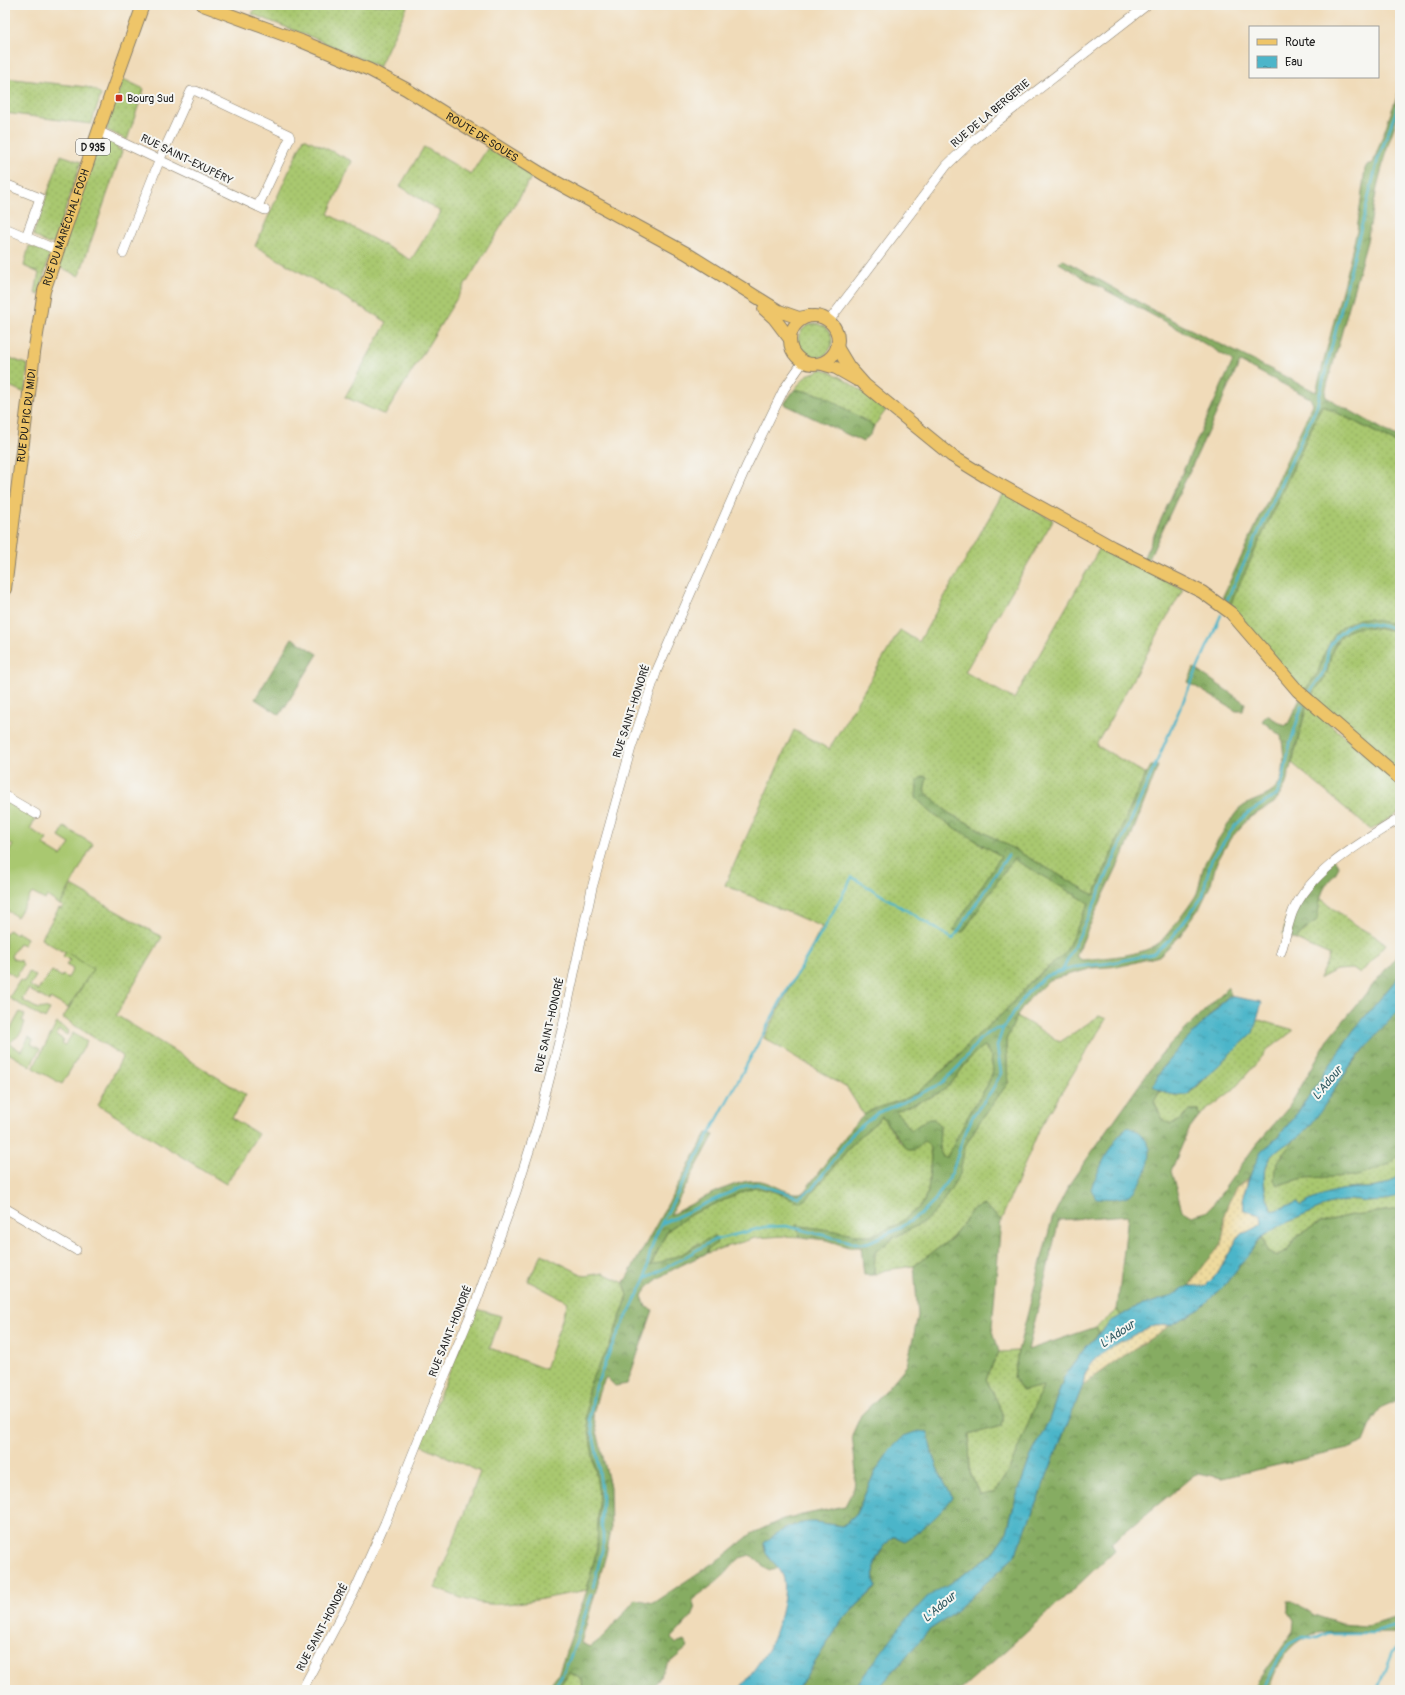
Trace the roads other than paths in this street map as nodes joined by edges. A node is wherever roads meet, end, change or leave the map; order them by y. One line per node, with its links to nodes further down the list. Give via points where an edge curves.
1 (143, 5): 4 (main road, RUE DU MARÉCHAL FOCH / D 935)
2 (203, 5): 12 (main road, ROUTE DE SOUES, via 301,41 370,70 406,89 545,176 675,246)
3 (1147, 5): 14 (street, RUE DE LA BERGERIE, via 972,141 947,165)
4 (98, 131): 5 (street, RUE SAINT-EXUPÉRY); 9 (main road, RUE DU MARÉCHAL FOCH / D 935)
5 (160, 160): 5 (street, RUE SAINT-EXUPÉRY, via 262,208 290,138 266,124 196,91 191,91); 10 (street)
6 (5, 184): 8 (street, via 40,198)
7 (5, 228): 8 (street)
8 (26, 237): 9 (street)
9 (57, 250): 11 (main road, RUE DU MARÉCHAL FOCH / D 935)
10 (123, 253)
11 (44, 291): 20 (main road, RUE DU PIC DU MIDI / D 935)
12 (749, 294): 13 (main road, ROUTE DE SOUES, via 786,314 799,318); 15 (main road, ROUTE DE SOUES, via 774,318)
13 (809, 316): 14 (main road); 15 (main road, via 795,325)
14 (829, 321): 16 (main road, via 836,331)
15 (790, 339): 17 (main road, via 793,352)
16 (838, 347): 18 (main road); 19 (main road)
17 (803, 362): 18 (main road); 28 (street, RUE SAINT-HONORÉ, via 784,389 746,467 657,670 631,748 592,888 563,1026 538,1124 516,1192 476,1302 385,1523 354,1592)
18 (822, 364): 19 (main road, via 836,368)
19 (865, 385): 21 (main road, via 959,460 1112,548 1202,592 1231,613 1298,691)
20 (5, 589)
21 (1396, 775)
22 (5, 796): 23 (street)
23 (36, 814)
24 (1400, 818): 25 (street, via 1340,858 1318,877 1294,911)
25 (1281, 952)
26 (5, 1208): 27 (street)
27 (76, 1250)
28 (302, 1690)

